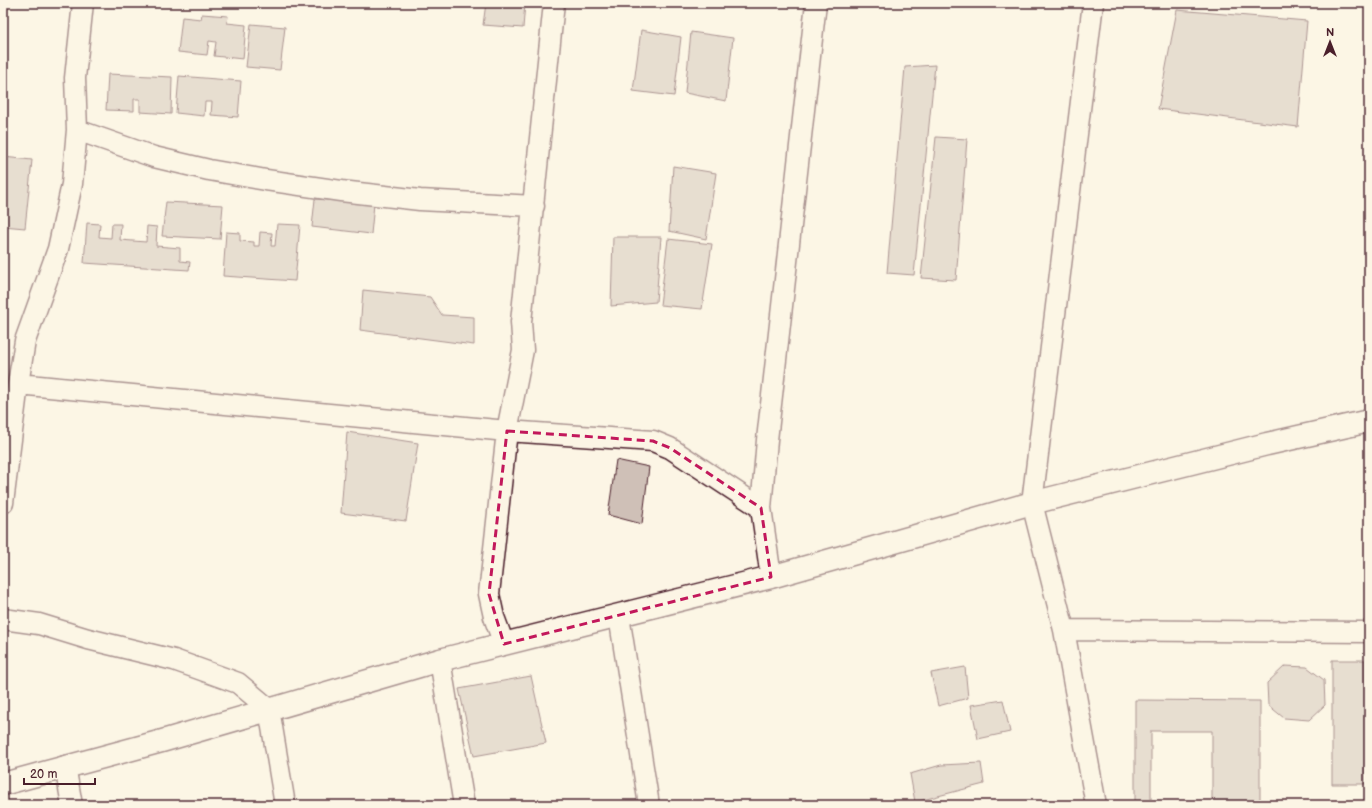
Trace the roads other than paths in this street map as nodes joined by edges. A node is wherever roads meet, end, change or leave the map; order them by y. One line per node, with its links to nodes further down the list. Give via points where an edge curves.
1 (82, 3): 5 (street, via 75,78)
2 (554, 3): 6 (street)
3 (816, 3): 12 (street, via 767,440)
4 (1093, 3): 10 (street)
5 (77, 130): 6 (street, via 154,157 266,180 420,200); 7 (street, via 72,184 58,249 25,341)
6 (534, 206): 9 (street, via 521,322 523,350)
7 (18, 384): 9 (street); 11 (street)
8 (1369, 421): 10 (street)
9 (507, 431): 12 (street, via 653,441 670,448); 18 (street, via 489,594)
10 (1032, 503): 13 (street); 16 (street)
11 (3, 504)
12 (762, 508): 13 (street)
13 (771, 577): 14 (street)
14 (619, 616): 18 (street); 26 (street)
15 (3, 619): 20 (street, via 39,624 174,660 238,683)
16 (1064, 630): 17 (street); 27 (street)
17 (1369, 632)
18 (504, 644): 19 (street)
19 (440, 660): 20 (street); 25 (street)
20 (269, 709): 21 (street, via 162,741); 24 (street)
21 (65, 766): 22 (street); 23 (street)
22 (3, 784)
23 (72, 805)
24 (285, 805)
25 (464, 805)
26 (649, 805)
27 (1096, 805)

